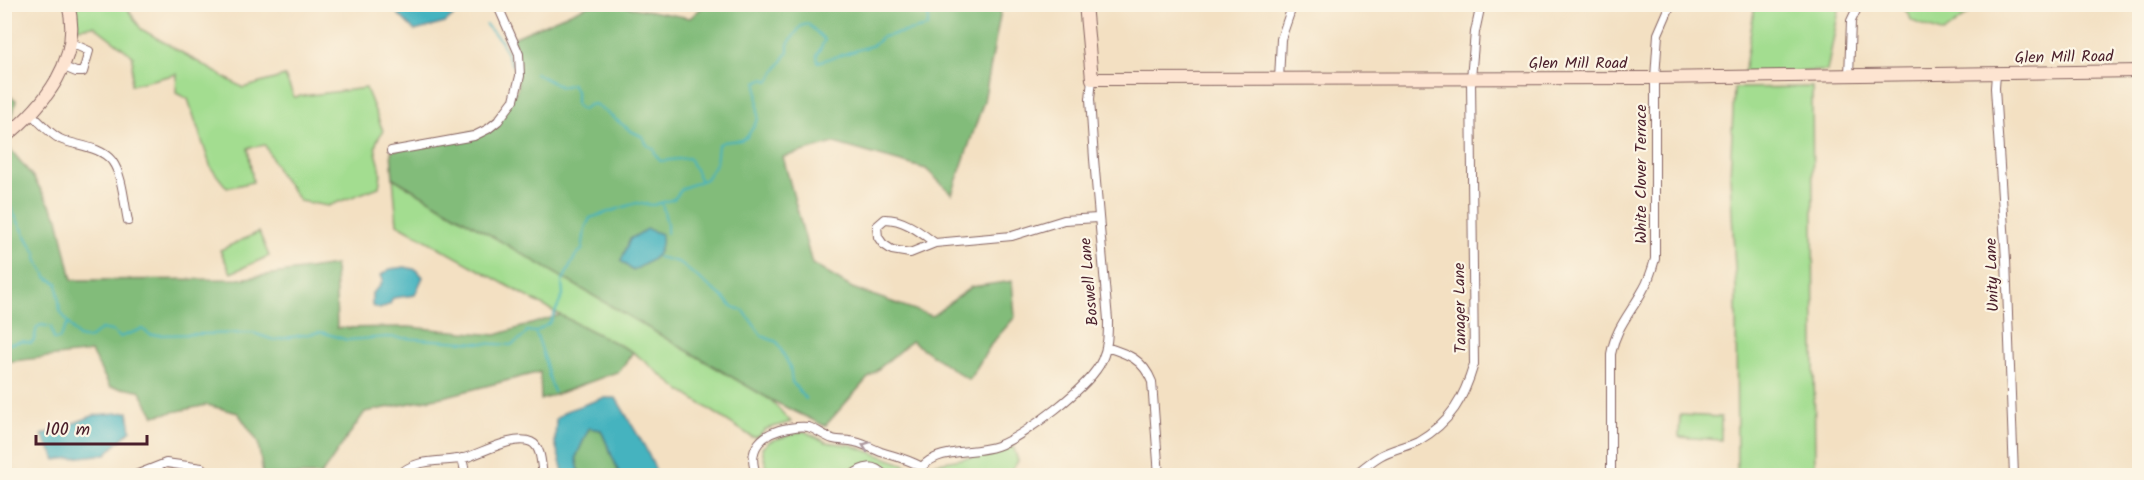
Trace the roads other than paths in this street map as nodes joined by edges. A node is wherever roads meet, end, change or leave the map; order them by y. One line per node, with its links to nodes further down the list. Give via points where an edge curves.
1 (69, 4): 8 (main road)
2 (497, 4): 19 (street, via 519,54 520,76 514,100 498,121 474,136)
3 (1085, 4): 15 (main road)
4 (1293, 4): 16 (street, via 1281,39)
5 (1481, 4): 14 (street, Tanager Lane)
6 (1671, 4): 13 (street, White Clover Terrace, via 1658,34)
7 (1859, 4): 12 (street, via 1851,21)
8 (70, 44): 9 (main road); 9 (street, via 89,51 83,72)
9 (64, 67): 17 (main road)
10 (2139, 72): 11 (main road, Glen Mill Road)
11 (1996, 74): 12 (main road, Glen Mill Road); 40 (street, Unity Lane)
12 (1849, 76): 13 (main road, Glen Mill Road)
13 (1655, 78): 14 (main road, Glen Mill Road); 39 (street, White Clover Terrace, via 1655,259 1650,278 1613,340)
14 (1471, 79): 16 (main road, Glen Mill Road); 38 (street, Tanager Lane, via 1474,364 1469,383 1452,413 1437,428 1381,456)
15 (1092, 80): 16 (main road, Glen Mill Road); 20 (street, Boswell Lane)
16 (1279, 80)
17 (31, 114): 18 (main road); 21 (street, via 57,137 93,149 112,162)
18 (4, 138)
19 (390, 151)
20 (1098, 218): 22 (street, via 1064,220 1012,236); 23 (street, Boswell Lane, via 1108,320)
21 (128, 221)
22 (934, 243): 22 (street, via 900,253 883,244 877,226 885,219 899,221)
23 (1106, 347): 25 (street, Boswell Lane, via 1102,362 1083,386 1015,438 981,450 937,456); 37 (street, via 1138,360 1149,373)
24 (462, 458): 30 (street, via 427,461); 31 (street); 32 (street, via 496,445 532,442 538,449)
25 (920, 466): 33 (street, one-way to 33, via 801,426 764,437 754,453); 36 (street)
26 (202, 468): 29 (street, via 166,463)
27 (4, 469): 28 (street)
28 (12, 476)
29 (134, 476)
30 (398, 476)
31 (466, 476)
32 (543, 476)
33 (757, 476)
34 (851, 476): 35 (street, via 872,466)
35 (885, 476)
36 (915, 476)
37 (1159, 476)
38 (1353, 476)
39 (1611, 476)
40 (2014, 476)

